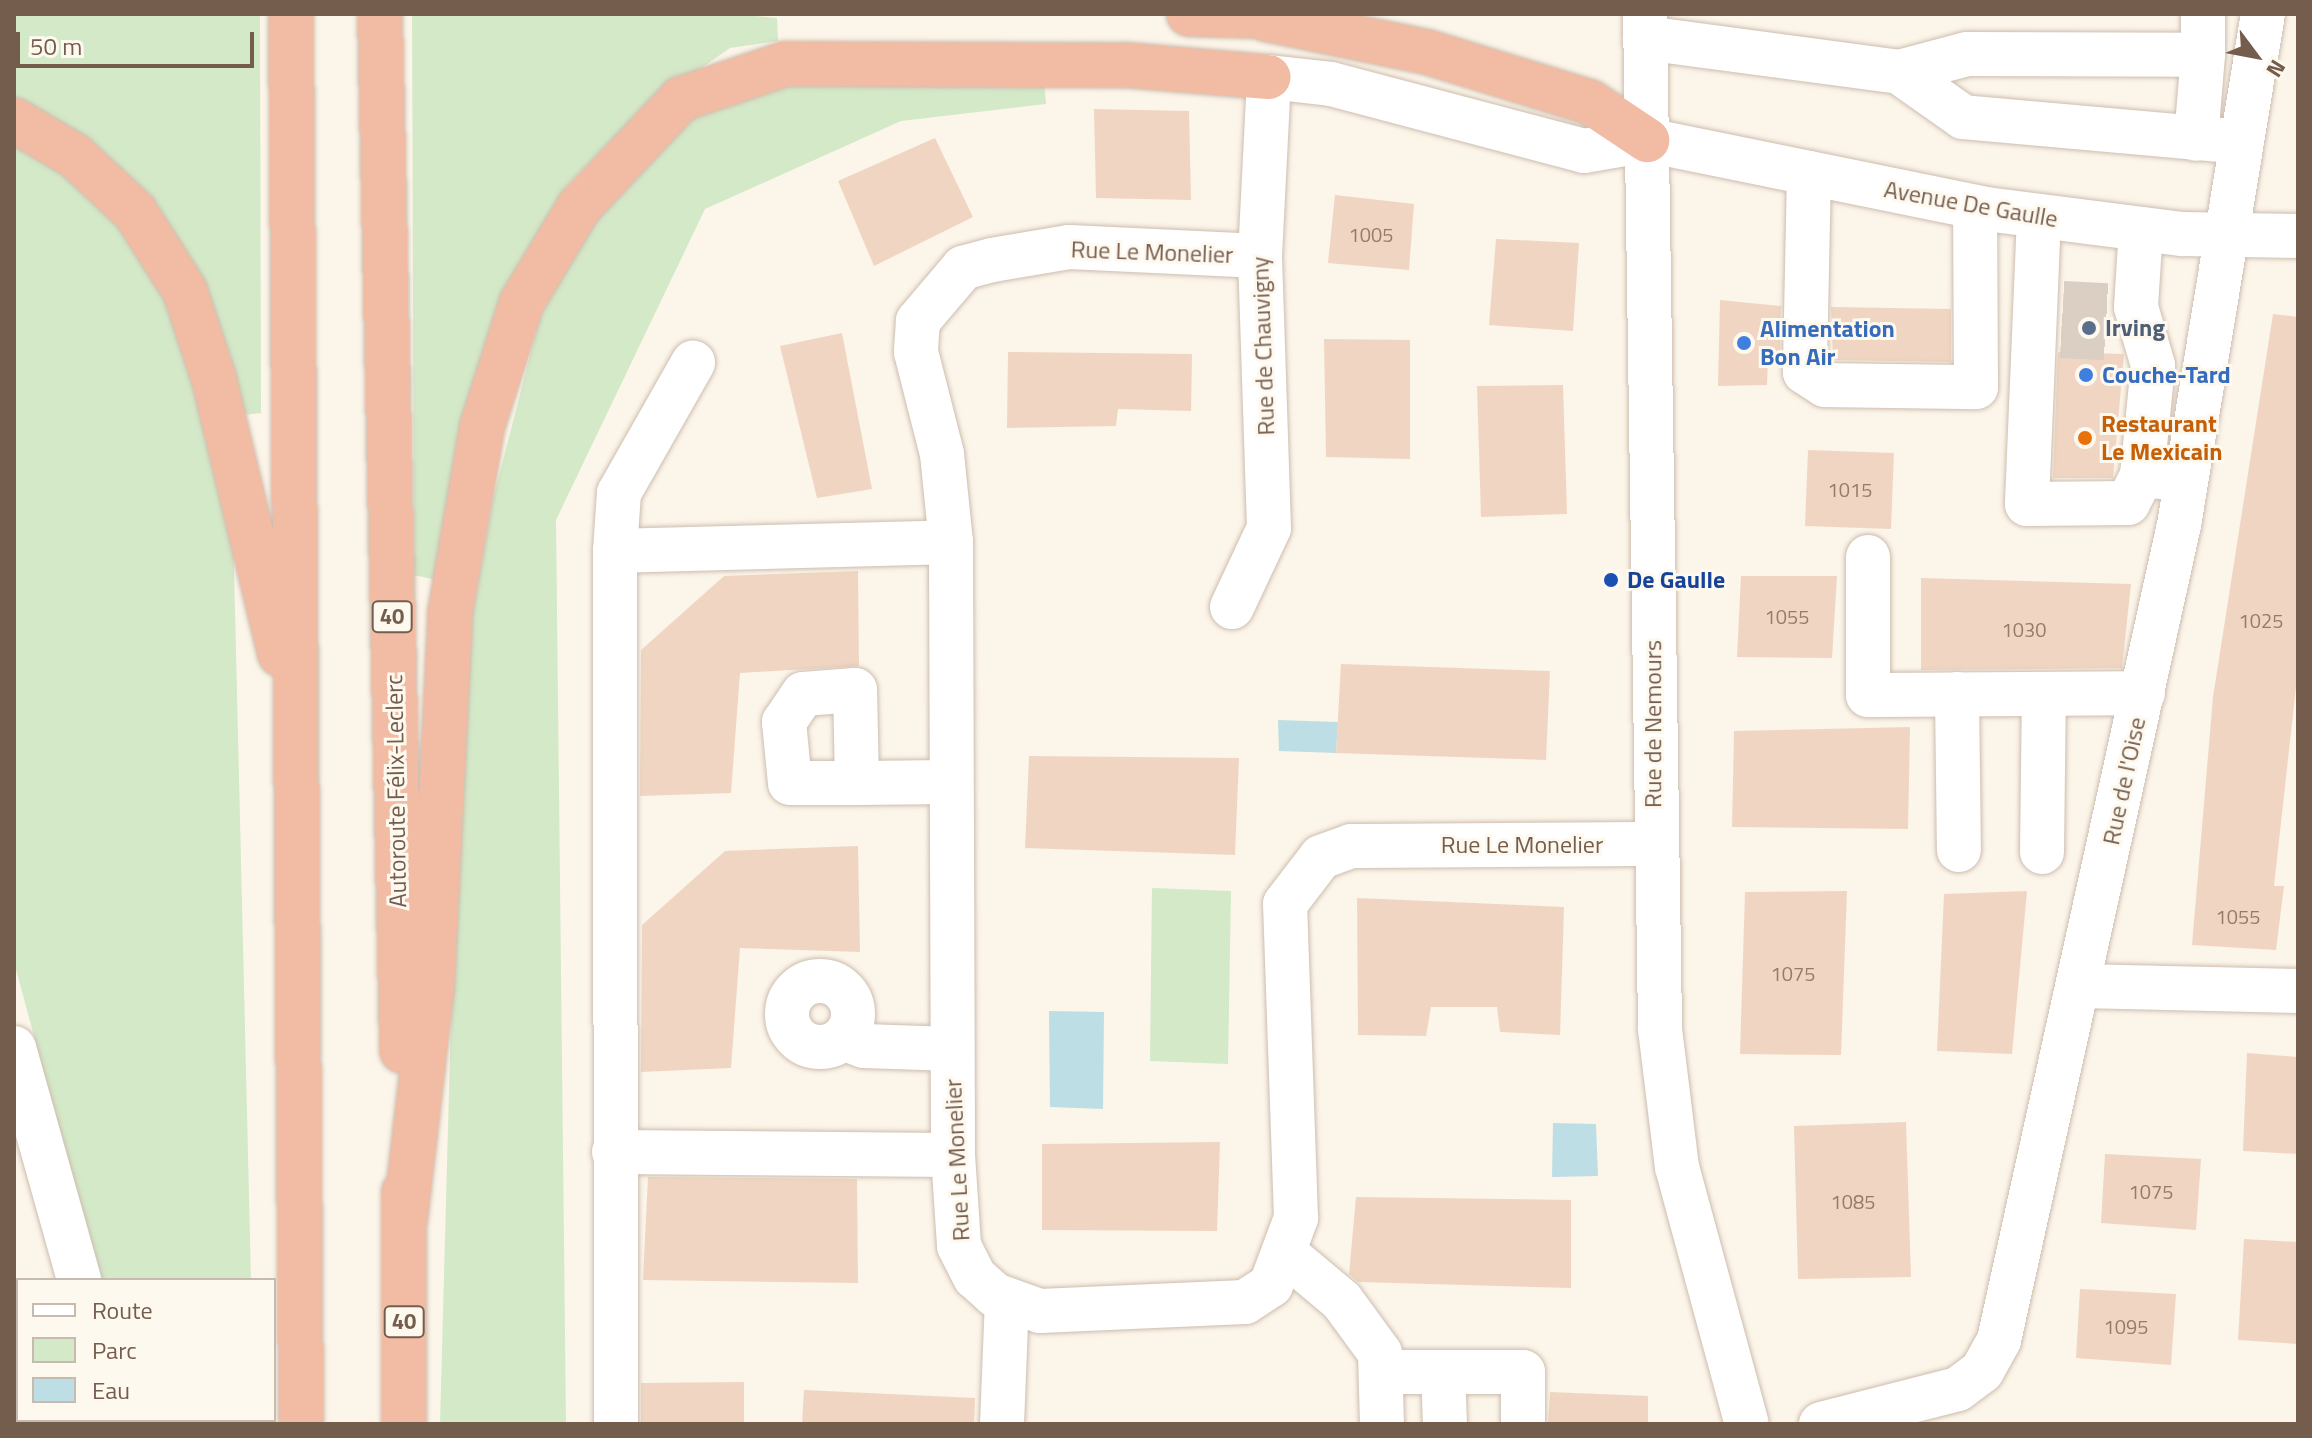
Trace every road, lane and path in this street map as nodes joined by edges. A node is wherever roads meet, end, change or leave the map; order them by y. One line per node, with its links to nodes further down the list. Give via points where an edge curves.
1 (291, 14): 34 (highway)
2 (380, 14): 47 (highway, Autoroute Félix-Leclerc / 40)
3 (1189, 14): 6 (highway)
4 (1355, 14): 6 (highway)
5 (2263, 14): 14 (street, Rue de l'Oise)
6 (1266, 19): 13 (highway, via 1427,52 1590,102)
7 (1645, 26): 9 (street); 13 (street, Rue de Nemours)
8 (2203, 34): 9 (street, via 1967,54); 12 (street)
9 (1899, 72): 12 (street, via 1963,117)
10 (1269, 77): 13 (street, via 1331,84 1584,151); 21 (street, Rue de Chauvigny); 47 (highway, via 1125,65 785,64 681,99 579,207 522,302 482,427 450,613 432,987)
11 (14, 120): 34 (highway, via 75,156 135,212 185,291 214,379)
12 (2196, 139): 14 (street)
13 (1647, 140): 15 (street, Avenue De Gaulle); 37 (street, Rue de Nemours)
14 (2241, 142): 19 (street, Rue de l'Oise)
15 (1809, 173): 16 (street, Avenue De Gaulle); 16 (street, via 1805,372 1825,385 1976,387)
16 (1975, 207): 17 (street, Avenue De Gaulle)
17 (2039, 216): 18 (street, Avenue De Gaulle); 25 (street, via 2048,319 2027,504 2128,503)
18 (2141, 229): 19 (street, Avenue De Gaulle); 22 (street)
19 (2226, 236): 20 (street, Avenue De Gaulle); 24 (street, Rue de l'Oise)
20 (2298, 236)
21 (1260, 256): 27 (street, Rue Le Monelier, via 1069,247 963,268 918,321 916,352 942,454); 30 (street, Rue de Chauvigny, via 1269,528)
22 (2135, 331): 24 (street); 25 (street)
23 (693, 363): 28 (street, via 619,493)
24 (2203, 373): 26 (street, Rue de l'Oise)
25 (2142, 475): 26 (street)
26 (2186, 480): 31 (street, Rue de l'Oise)
27 (951, 542): 28 (street); 35 (street, Rue Le Monelier)
28 (615, 551): 45 (street)
29 (1868, 557): 32 (street, via 1868,695)
30 (1232, 607)
31 (2143, 693): 33 (street); 40 (street, Rue de l'Oise)
32 (1957, 694): 33 (street); 38 (street)
33 (2044, 694): 39 (street)
34 (300, 736): 53 (highway)
35 (951, 782): 36 (street); 44 (street, Rue Le Monelier)
36 (857, 783)
37 (1654, 844): 48 (street, Rue Le Monelier, via 1351,846 1321,857 1302,877 1285,904 1296,1218); 60 (street, Rue de Nemours, via 1660,1029 1677,1167)
38 (1959, 850)
39 (2042, 852)
40 (2080, 986): 41 (street); 61 (street, Rue de l'Oise, via 2025,1241 1999,1340 1982,1371 1958,1389)
41 (2298, 991)
42 (843, 1038): 44 (street, via 864,1046)
43 (14, 1048): 49 (street)
44 (952, 1049): 46 (street, Rue Le Monelier)
45 (614, 1152): 46 (street); 55 (street)
46 (953, 1155): 50 (street, Rue Le Monelier, via 959,1246 975,1277)
47 (405, 1220): 54 (highway, Autoroute Félix-Leclerc / 40)
48 (1286, 1254): 50 (street, Rue Le Monelier, via 1271,1285 1245,1302 1040,1311); 51 (street, via 1342,1301 1380,1353)
49 (78, 1278)
50 (1007, 1301): 56 (street)
51 (1381, 1372): 52 (street); 57 (street)
52 (1443, 1372): 58 (street); 59 (street, via 1523,1372)
53 (301, 1424)
54 (404, 1424)
55 (616, 1424)
56 (1002, 1424)
57 (1382, 1424)
58 (1445, 1424)
59 (1523, 1424)
60 (1747, 1424)
61 (1821, 1424)

